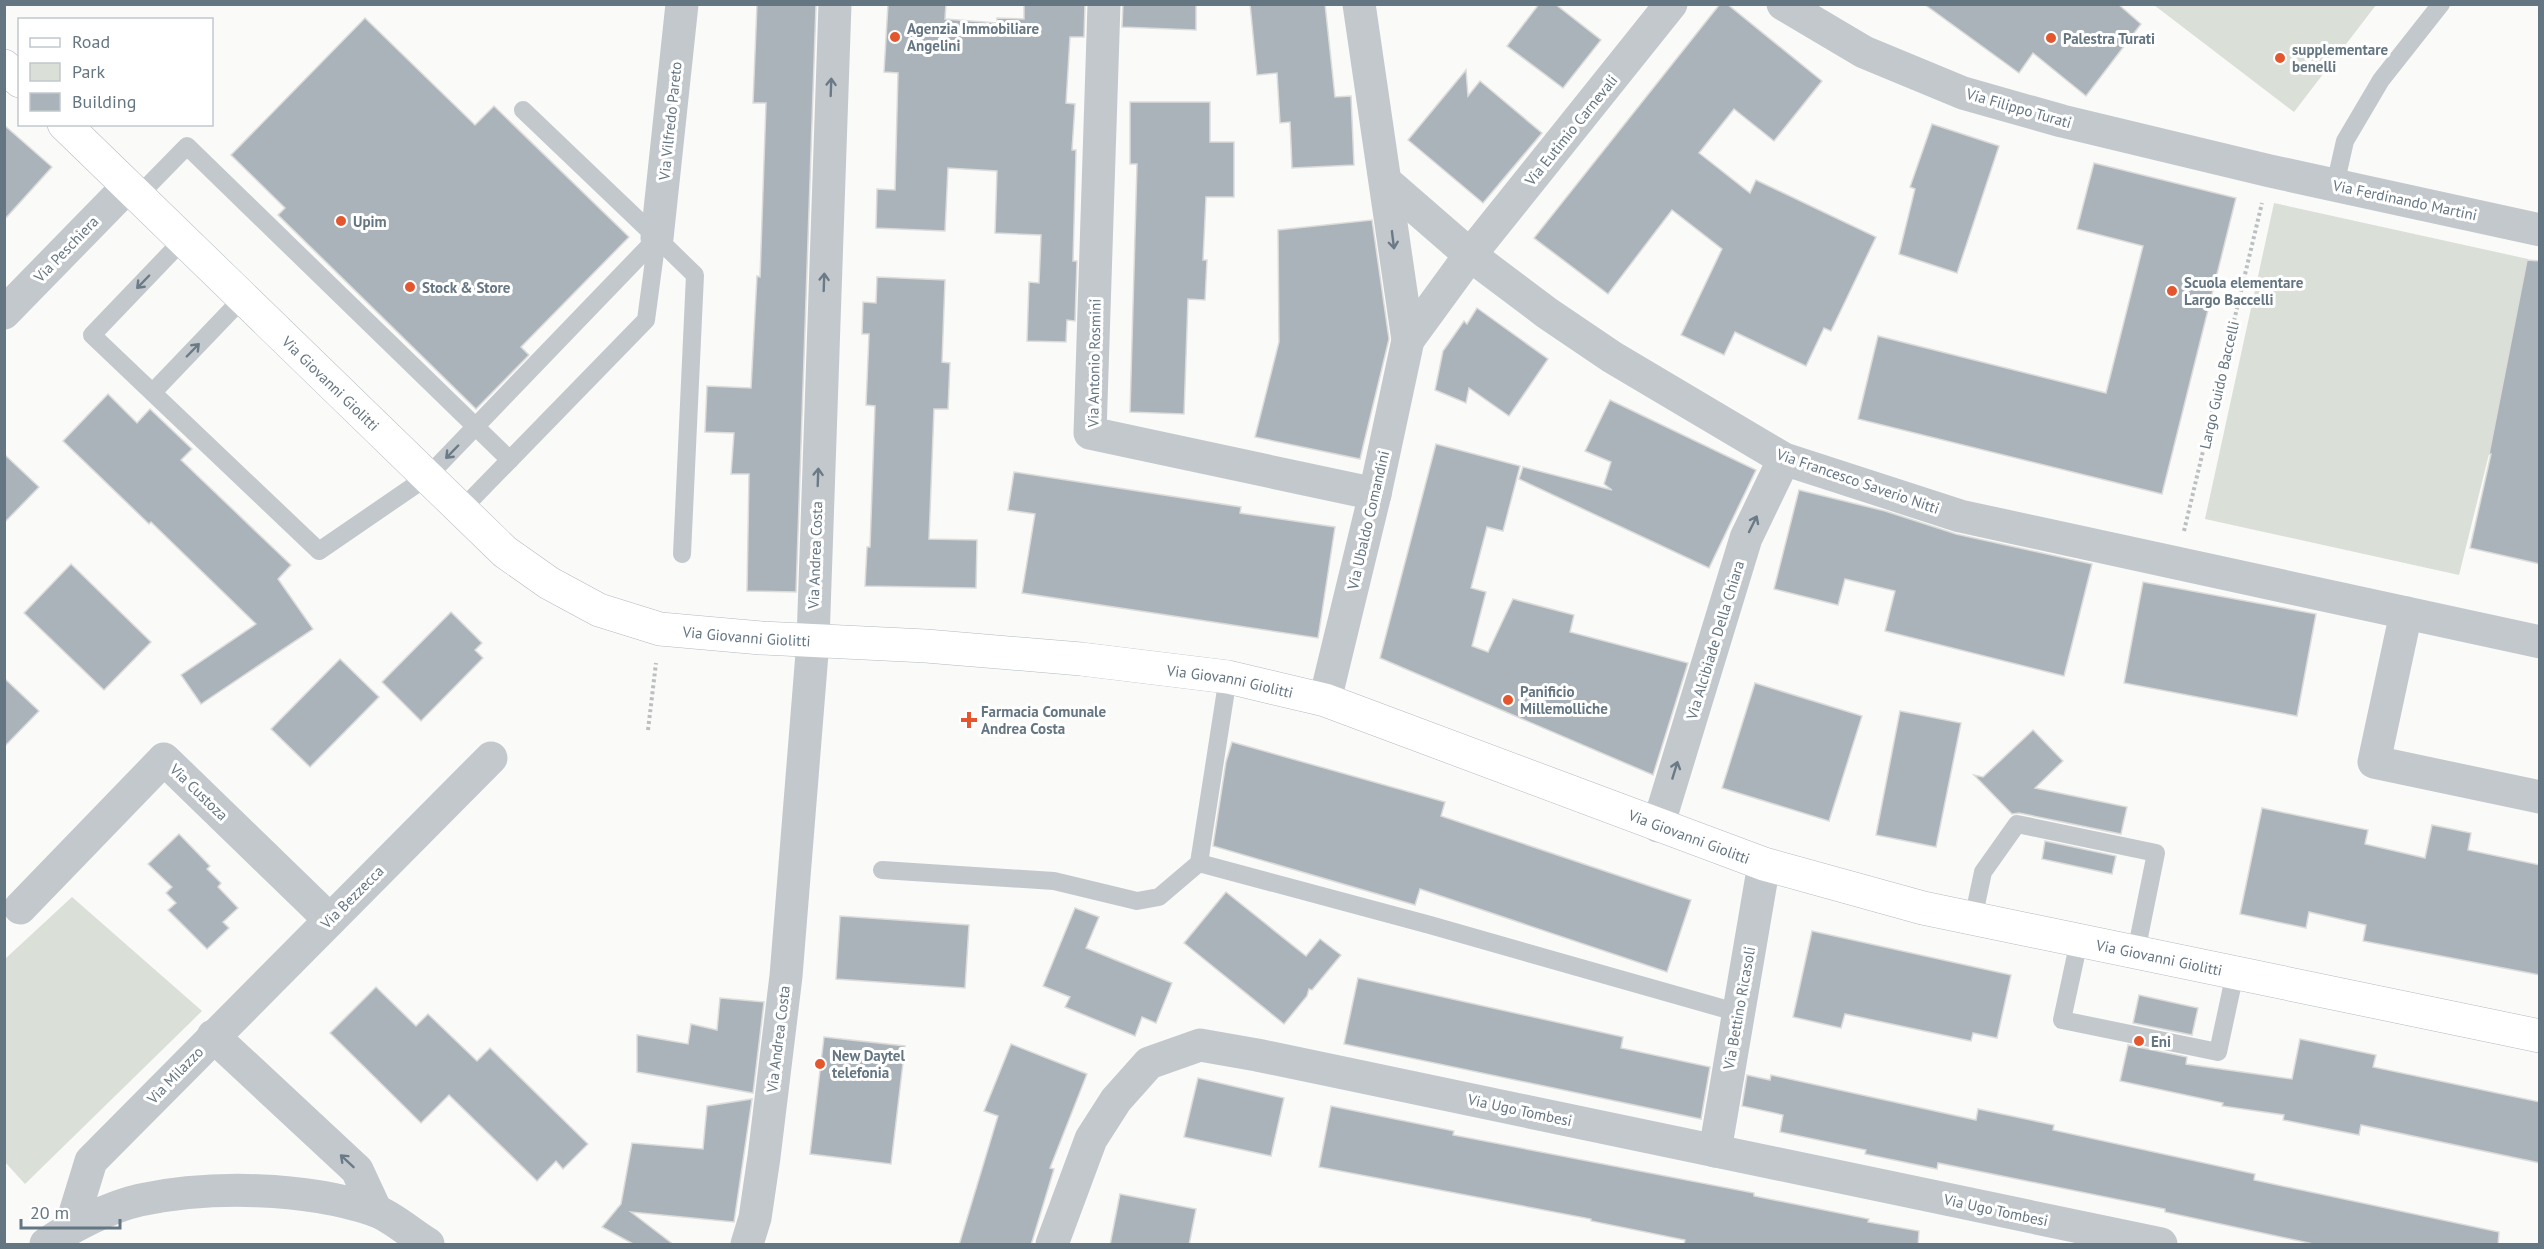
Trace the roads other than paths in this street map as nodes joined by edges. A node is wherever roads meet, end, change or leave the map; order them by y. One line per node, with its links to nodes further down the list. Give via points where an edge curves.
1 (682, 4): 17 (street, Via Vilfredo Pareto)
2 (834, 4): 32 (street, Via Andrea Costa, one-way to 2)
3 (1104, 4): 28 (street, Via Antonio Rosmini, via 1090,433)
4 (1359, 4): 13 (street, Via Ubaldo Comandini)
5 (1671, 4): 19 (street, Via Eutimio Carnevali)
6 (1783, 4): 12 (street, Via Filippo Turati, via 1864,52 1963,93 2061,122)
7 (2441, 4): 14 (lane, via 2381,80 2345,141)
8 (4, 66): 9 (street)
9 (18, 79)
10 (523, 110): 17 (lane)
11 (66, 126): 15 (street, Via Giovanni Giolitti)
12 (2270, 171): 14 (street, Via Ferdinando Martini)
13 (1386, 182): 19 (street, Via Francesco Saverio Nitti); 22 (street, Via Ubaldo Comandini, one-way to 22)
14 (2335, 185): 16 (street, Via Ferdinando Martini)
15 (133, 191): 18 (street, Via Giovanni Giolitti); 21 (street, Via Peschiera); 24 (lane, via 187,146)
16 (2540, 230)
17 (657, 238): 24 (lane); 26 (lane, via 646,320); 30 (lane, via 695,275)
18 (183, 240): 20 (street, Via Giovanni Giolitti); 23 (lane, one-way to 23, via 92,335)
19 (1470, 255): 22 (street, Via Ubaldo Comandini); 25 (street, Via Francesco Saverio Nitti, via 1612,357)
20 (242, 299): 23 (lane, one-way to 20); 27 (street, Via Giovanni Giolitti)
21 (4, 313)
22 (1408, 340): 28 (street, Via Ubaldo Comandini)
23 (153, 392): 27 (lane, via 319,550)
24 (476, 428): 26 (lane); 27 (lane, one-way to 27)
25 (1784, 459): 31 (street, Via Francesco Saverio Nitti, via 1960,516); 38 (street, Via Alcibiade Della Chiara, one-way to 25, via 1746,538)
26 (510, 460): 29 (lane)
27 (427, 477): 29 (street, Via Giovanni Giolitti)
28 (1375, 494): 35 (street, Via Ubaldo Comandini)
29 (461, 510): 32 (street, Via Giovanni Giolitti, via 505,552 549,584 599,610 660,629)
30 (682, 554)
31 (2406, 613): 33 (street, Via Francesco Saverio Nitti); 37 (street, via 2374,762)
32 (813, 641): 34 (street, Via Giovanni Giolitti, via 1081,659); 56 (street, Via Andrea Costa, via 786,976 765,1157)
33 (2540, 642)
34 (1228, 677): 35 (street, Via Giovanni Giolitti); 39 (lane)
35 (1325, 700): 38 (street, Via Giovanni Giolitti)
36 (491, 758): 44 (street, Via Bezzecca)
37 (2540, 797)
38 (1658, 826): 40 (street, Via Giovanni Giolitti)
39 (1199, 862): 41 (lane, via 1159,897 1137,901 1054,881); 48 (lane)
40 (1764, 864): 43 (street, Via Giovanni Giolitti); 48 (street, Via Bettino Ricasoli)
41 (882, 870)
42 (20, 908): 44 (street, Via Custoza, via 164,759)
43 (1973, 919): 45 (street, Via Giovanni Giolitti); 46 (lane, via 1983,872 2017,824 2156,853)
44 (330, 920): 49 (street, Via Bezzecca)
45 (2079, 940): 46 (street, Via Giovanni Giolitti); 47 (lane, via 2062,1020 2218,1052)
46 (2136, 952): 47 (street, Via Giovanni Giolitti)
47 (2235, 973): 50 (street, Via Giovanni Giolitti)
48 (1738, 1012): 51 (street, Via Bettino Ricasoli)
49 (213, 1036): 52 (street, Via Milazzo, one-way to 49, via 357,1170); 53 (street, Via Milazzo, via 91,1161)
50 (2540, 1036)
51 (1715, 1151): 54 (street, Via Ugo Tombesi); 57 (street, Via Ugo Tombesi, via 1200,1046 1149,1062 1116,1100 1091,1139)
52 (376, 1211): 53 (street, Via Milazzo, via 292,1192 214,1191 139,1200); 55 (street, Via Milazzo)
53 (59, 1235)
54 (2096, 1238): 58 (street, Via Ugo Tombesi)
55 (428, 1245)
56 (747, 1245)
57 (1052, 1245)
58 (2161, 1245)

